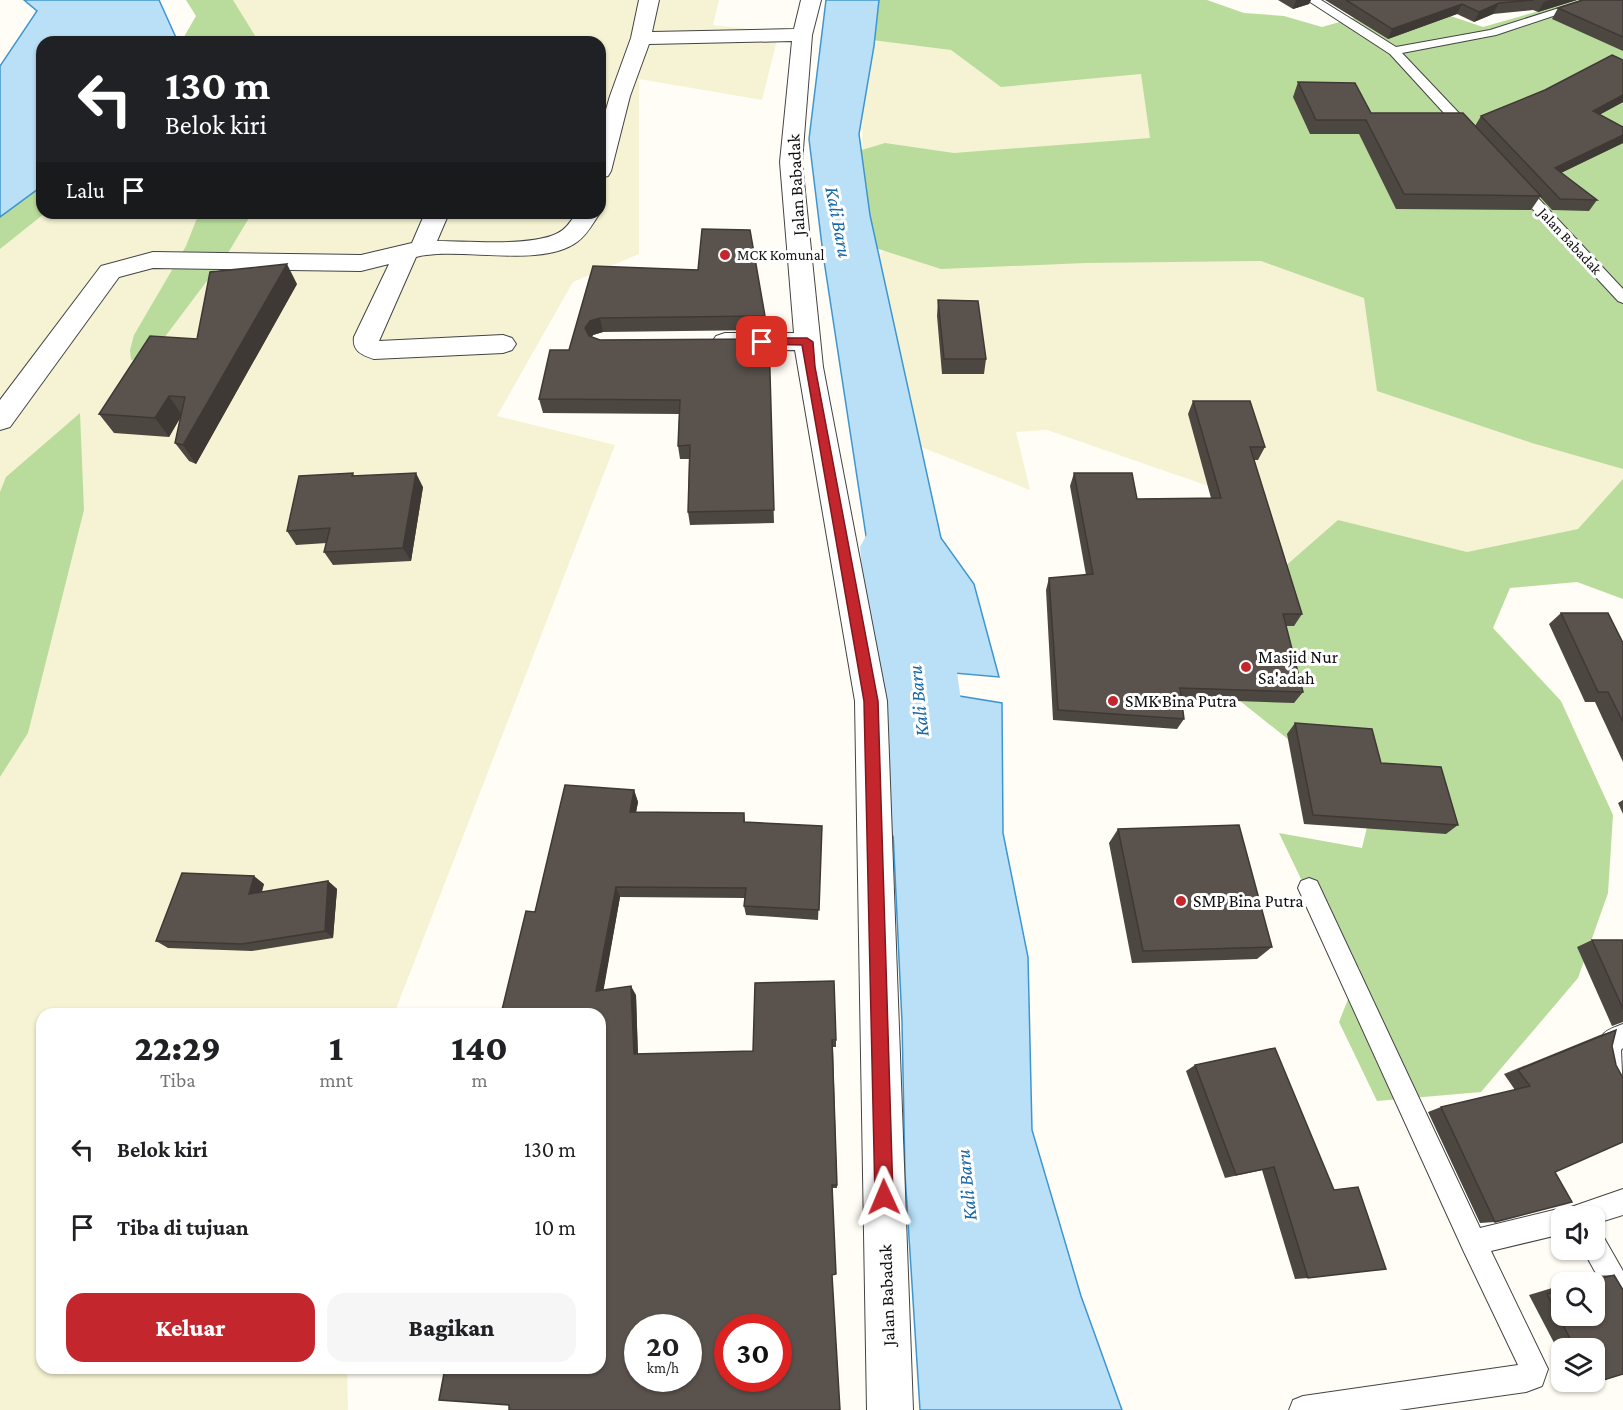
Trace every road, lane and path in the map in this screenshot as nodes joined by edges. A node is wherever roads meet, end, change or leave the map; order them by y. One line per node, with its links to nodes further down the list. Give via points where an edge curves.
1 (649, 0): 6 (street)
2 (811, 0): 5 (street, Jalan Babadak)
3 (1313, 0): 7 (lane)
4 (1594, 0): 7 (lane, via 1492,33)
5 (802, 35): 6 (street); 16 (street, Jalan Babadak, via 791,162)
6 (641, 38): 9 (street)
7 (1394, 51): 8 (lane)
8 (1481, 145)
9 (606, 148)
10 (1513, 179): 14 (lane, Jalan Babadak)
11 (433, 219): 13 (street)
12 (584, 219): 13 (street, via 568,238 552,244)
13 (415, 250): 17 (street, via 366,345 374,350); 18 (street, via 361,263 153,260 110,271)
14 (1623, 298)
15 (705, 342): 16 (street)
16 (807, 342): 28 (street, Jalan Babadak, via 871,701)
17 (504, 344)
18 (0, 420)
19 (1309, 888): 25 (lane)
20 (1623, 1036): 21 (lane, via 1610,1044 1608,1055)
21 (1623, 1083)
22 (1623, 1202): 23 (lane)
23 (1605, 1208)
24 (1551, 1224): 25 (lane)
25 (1473, 1243): 29 (lane, via 1534,1369 1532,1376)
26 (1602, 1260): 27 (lane)
27 (1623, 1297)
28 (890, 1410)
29 (1303, 1410)

